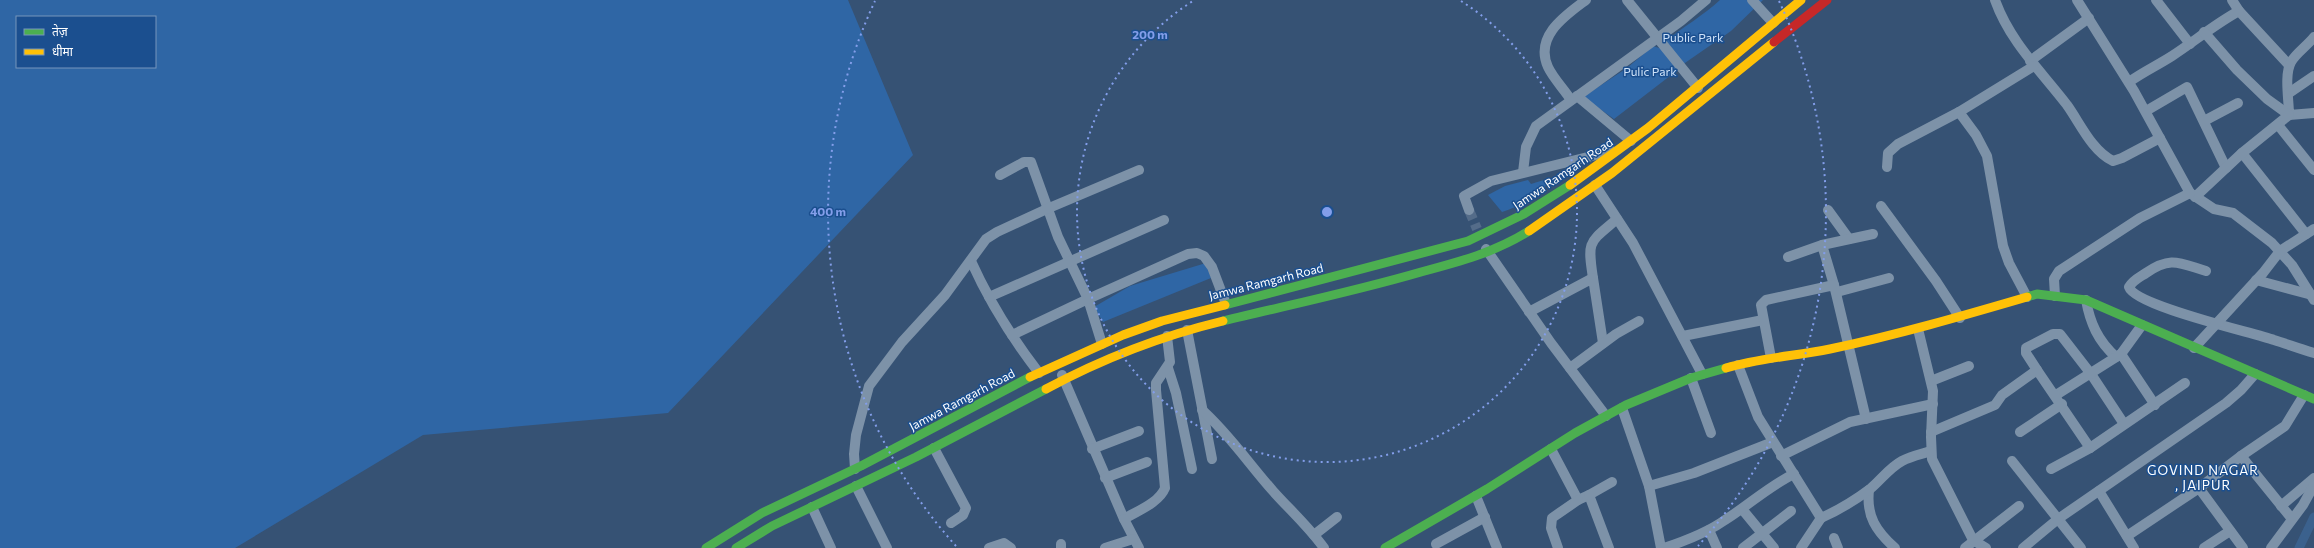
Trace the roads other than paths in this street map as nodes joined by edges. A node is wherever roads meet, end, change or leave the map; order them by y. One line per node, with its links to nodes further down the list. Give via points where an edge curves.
1 (1586, 0): 24 (street, via 1562,18 1548,34 1546,46 1545,57 1548,67)
2 (1627, 0): 16 (street)
3 (1706, 0): 16 (street)
4 (1752, 0): 13 (street)
5 (1801, 0): 13 (main road, Jamwa Ramgarh Road)
6 (1827, 0): 42 (main road, via 1682,119)
7 (1995, 0): 18 (street, via 2015,40)
8 (2077, 0): 12 (street)
9 (2156, 0): 17 (street)
10 (2232, 0): 11 (street)
11 (2239, 11): 14 (street); 19 (street)
12 (2089, 18): 18 (street); 21 (street)
13 (1773, 23): 22 (main road, Jamwa Ramgarh Road)
14 (2204, 32): 17 (street); 29 (street, via 2267,99)
15 (2314, 37): 19 (street)
16 (1657, 39): 22 (street); 24 (street)
17 (2190, 44): 21 (street, via 2146,69)
18 (2032, 64): 27 (street); 32 (street, via 2106,158 2113,161 2122,158)
19 (2289, 65): 23 (street, via 2286,78)
20 (2314, 76): 23 (street)
21 (2129, 82): 26 (street)
22 (1698, 88): 33 (main road, Jamwa Ramgarh Road)
23 (2289, 93): 29 (street)
24 (1574, 98): 33 (street); 40 (street, via 1540,122 1530,134)
25 (2238, 103): 30 (street)
26 (2146, 111): 30 (street, via 2187,87); 32 (street)
27 (1958, 112): 36 (street, via 1898,144 1888,153); 67 (street, via 1976,135 1987,156 2003,246)
28 (2314, 113): 29 (street)
29 (2289, 115): 31 (street)
30 (2204, 121): 37 (street)
31 (2278, 125): 35 (street); 39 (street)
32 (2160, 138): 43 (street)
33 (1631, 141): 34 (main road, Jamwa Ramgarh Road)
34 (1621, 149): 40 (street); 51 (main road, Jamwa Ramgarh Road, via 1528,214)
35 (2242, 153): 37 (street); 50 (street)
36 (1887, 167)
37 (2226, 168): 43 (street)
38 (1139, 170): 45 (street)
39 (2314, 170)
40 (1523, 172): 46 (street, via 1491,181 1464,196)
41 (1000, 175): 45 (street, via 1024,162 1032,162)
42 (1595, 185): 48 (street); 56 (main road, via 1528,232)
43 (2193, 195): 55 (street, via 2214,209 2232,213); 65 (street, via 2140,218 2059,271 2054,279)
44 (1881, 206): 73 (street)
45 (1049, 208): 58 (street, via 986,239); 59 (street, via 1058,237)
46 (1468, 210)
47 (1828, 210): 53 (street)
48 (1617, 219): 61 (street, via 1590,244); 82 (street, via 1633,243)
49 (1164, 220): 59 (street)
50 (2310, 232): 55 (street)
51 (1479, 233): 56 (street); 71 (main road, Jamwa Ramgarh Road, via 1447,248)
52 (1873, 234): 53 (street)
53 (1849, 239): 54 (street)
54 (1822, 245): 57 (street); 64 (street)
55 (2280, 251): 63 (street); 68 (street)
56 (1488, 252): 72 (street); 79 (main road, via 1394,280)
57 (1788, 257)
58 (971, 261): 66 (street); 130 (street, via 945,295 902,342 869,386 856,435)
59 (1070, 261): 66 (street); 69 (street)
60 (2206, 271): 76 (street, via 2178,263 2163,262 2134,280 2129,287 2133,294 2155,304)
61 (1593, 278): 72 (street); 83 (street)
62 (1889, 278): 64 (street)
63 (2256, 280): 68 (street); 76 (street)
64 (1836, 288): 74 (street, via 1766,300 1760,308); 85 (street)
65 (2055, 296): 67 (main road, via 2037,294); 70 (main road)
66 (989, 297): 80 (street)
67 (2027, 297): 73 (main road)
68 (2313, 298)
69 (1088, 299): 71 (street, via 1188,254 1197,253 1204,256 1212,267); 80 (street); 84 (street)
70 (2086, 300): 77 (main road); 88 (street, via 2092,326 2106,348)
71 (1226, 304): 84 (main road, Jamwa Ramgarh Road, via 1162,321)
72 (1529, 312): 94 (street)
73 (1960, 318): 78 (main road)
74 (1763, 320): 82 (street); 89 (street)
75 (1639, 321): 83 (street)
76 (2215, 324): 86 (street); 87 (street)
77 (2142, 326): 86 (main road); 88 (street)
78 (1918, 329): 85 (main road); 102 (street)
79 (1187, 330): 81 (main road); 110 (street)
80 (1012, 335): 96 (street)
81 (1167, 336): 93 (street, via 1170,362); 101 (main road, via 1103,360)
82 (1683, 336): 97 (street)
83 (1603, 343): 94 (street)
84 (1102, 344): 90 (main road, Jamwa Ramgarh Road)
85 (1848, 345): 89 (main road); 112 (street)
86 (2194, 348): 99 (main road)
87 (2314, 354)
88 (2118, 356): 98 (street); 108 (street)
89 (1771, 358): 91 (main road)
90 (1058, 364): 96 (main road, Jamwa Ramgarh Road); 101 (street)
91 (1738, 365): 97 (main road); 118 (street, via 1758,417)
92 (1969, 366): 102 (street)
93 (1168, 368): 129 (street); 153 (street, via 1156,383 1165,488 1156,499)
94 (1570, 368): 111 (street)
95 (2037, 370): 98 (street, via 2025,351 2026,348 2056,334 2063,337); 104 (street); 115 (street, via 2002,395 1995,405)
96 (1039, 372): 130 (main road, Jamwa Ramgarh Road)
97 (1702, 374): 100 (main road)
98 (2091, 374): 104 (street); 113 (street)
99 (2255, 374): 105 (main road); 141 (street, via 2226,403)
100 (1691, 378): 109 (main road); 117 (street)
101 (1064, 380): 119 (main road); 122 (street)
102 (1931, 381): 106 (street)
103 (2185, 382): 108 (street)
104 (2056, 395): 107 (street)
105 (2309, 397): 125 (street, via 2285,426)
106 (1933, 404): 112 (street); 115 (street)
107 (2062, 404): 116 (street); 121 (street)
108 (2155, 405): 113 (street)
109 (1622, 408): 111 (main road); 138 (street)
110 (1202, 410): 126 (street); 160 (street, via 1224,430 1274,492)
111 (1606, 416): 120 (main road)
112 (1866, 419): 124 (street, via 1844,425)
113 (2124, 424): 121 (street)
114 (1139, 431): 122 (street)
115 (1931, 432): 123 (street)
116 (2020, 432)
117 (1711, 433)
118 (1773, 442): 124 (street); 138 (street, via 1694,473)
119 (934, 448): 137 (main road); 156 (street, via 966,508 963,515)
120 (1551, 448): 143 (main road); 144 (street)
121 (2090, 448): 131 (street)
122 (1092, 449): 133 (street)
123 (1931, 451): 140 (street, via 1903,460 1890,468); 164 (street, via 1932,459)
124 (1781, 456): 132 (street)
125 (2241, 456): 139 (street); 147 (street)
126 (1212, 458)
127 (2012, 461): 154 (street)
128 (1147, 462): 133 (street)
129 (1192, 468)
130 (855, 469): 168 (main road, Jamwa Ramgarh Road, via 772,508)
131 (2051, 470)
132 (1794, 474): 148 (street, via 1780,481); 152 (street)
133 (1104, 478): 153 (street)
134 (2314, 478): 147 (street)
135 (1612, 482): 142 (street)
136 (2314, 484): 155 (street)
137 (856, 486): 145 (main road); 170 (street)
138 (1649, 486): 179 (street)
139 (2199, 488): 158 (street); 161 (street)
140 (1870, 490): 152 (street); 185 (street, via 1868,500 1872,521 1880,534)
141 (2099, 491): 154 (street); 161 (street)
142 (1589, 495): 144 (street); 178 (street)
143 (1476, 496): 150 (street); 167 (main road)
144 (1578, 500): 177 (street, via 1552,518 1551,528)
145 (812, 506): 166 (main road, via 772,526); 169 (street)
146 (2019, 506): 164 (street)
147 (2281, 506): 155 (street)
148 (1742, 510): 157 (street); 159 (street)
149 (1791, 511): 159 (street)
150 (1485, 517): 165 (street); 176 (street)
151 (1337, 518): 160 (street)
152 (1821, 518): 183 (street)
153 (1124, 519): 163 (street)
154 (2058, 519): 188 (street); 189 (street)
155 (2292, 519): 193 (street)
156 (951, 523)
157 (1708, 530): 179 (street, via 1684,542); 180 (street)
158 (2230, 531): 191 (street); 192 (street)
159 (1762, 533): 181 (street); 182 (street)
160 (1314, 535): 175 (street)
161 (2127, 536): 190 (street)
162 (1834, 538): 184 (street)
163 (1133, 539): 173 (street); 174 (street)
164 (1976, 542): 186 (street); 187 (street)
165 (1436, 544)
166 (742, 546)
167 (1391, 547)
168 (706, 548)
169 (832, 548)
170 (887, 548)
171 (989, 548): 172 (street, via 1004,543)
172 (1011, 548)
173 (1105, 548)
174 (1139, 548)
175 (1324, 548)
176 (1497, 548)
177 (1558, 548)
178 (1610, 548)
179 (1662, 548)
180 (1716, 548)
181 (1743, 548)
182 (1774, 548)
183 (1801, 548)
184 (1838, 548)
185 (1895, 548)
186 (1965, 548)
187 (1986, 548)
188 (2023, 548)
189 (2081, 548)
190 (2134, 548)
191 (2204, 548)
192 (2243, 548)
193 (2270, 548)

